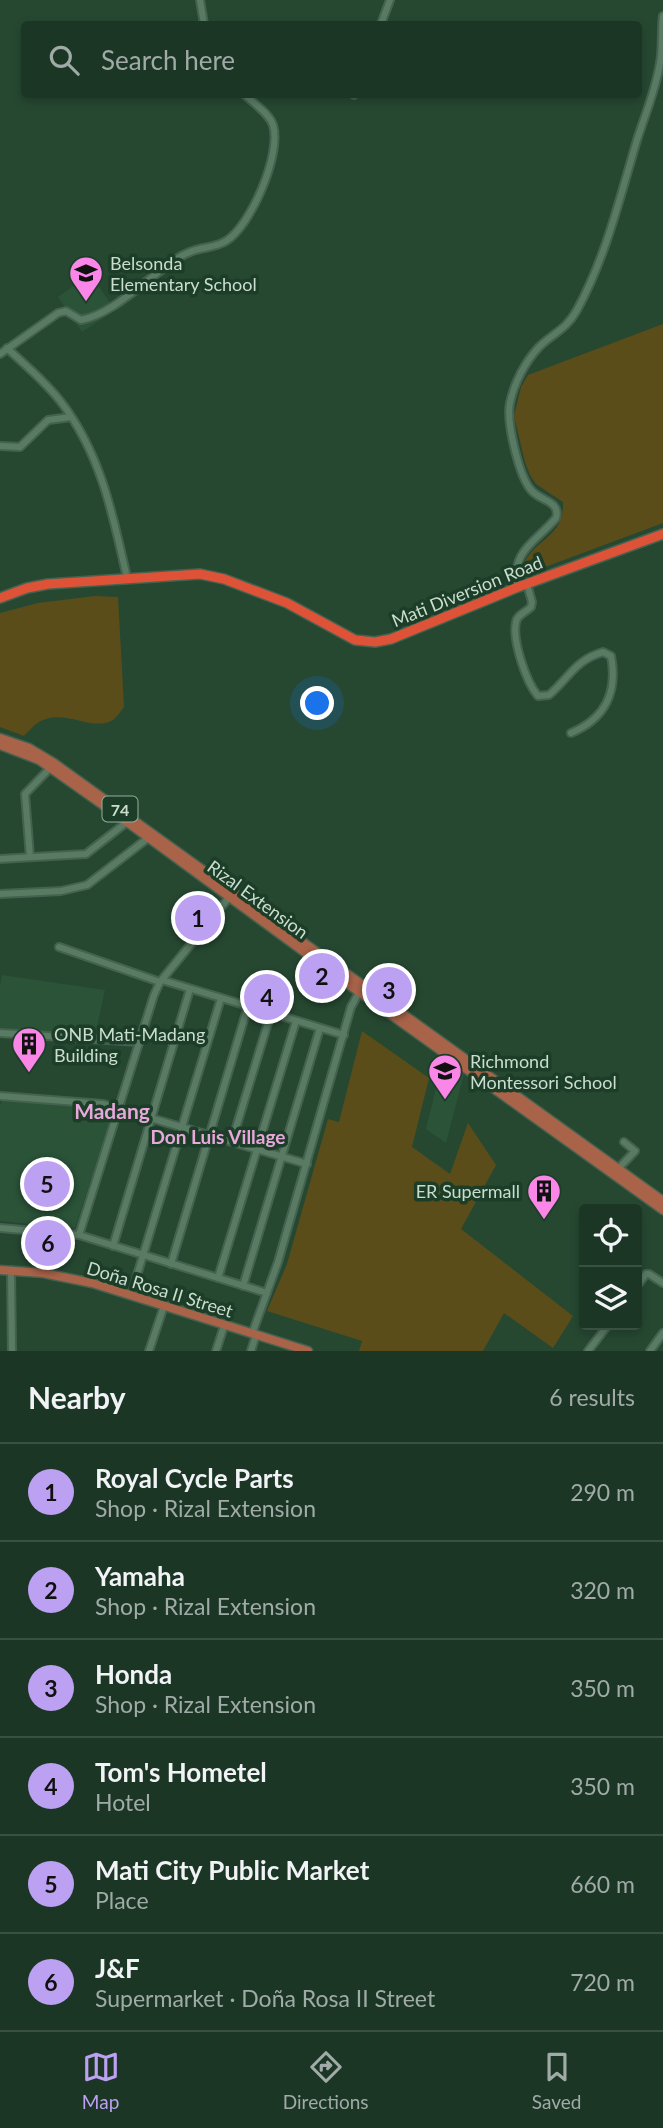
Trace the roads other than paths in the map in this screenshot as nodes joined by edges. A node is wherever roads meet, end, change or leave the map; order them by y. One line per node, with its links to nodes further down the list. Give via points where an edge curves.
1 (200, 0): 4 (street)
2 (390, 0): 5 (street)
3 (663, 16): 6 (street)
4 (204, 21)
5 (382, 21)
6 (662, 64): 14 (street, via 605,248 576,311 531,358 510,401 510,423 523,475 533,492 558,512 518,560 515,569)
7 (248, 98): 8 (street, via 273,124 274,143 263,186 235,233 220,244 177,258 97,315 81,320 62,311)
8 (7, 348): 9 (street); 10 (street, via 61,401)
9 (0, 354)
10 (71, 417): 11 (street, via 48,420 20,447); 13 (street, via 99,467)
11 (0, 446)
12 (663, 534): 14 (highway, Mati Diversion Road)
13 (127, 578): 14 (highway, Mati Diversion Road, via 213,575 287,603 364,642 391,639); 15 (highway, Mati Diversion Road, via 48,584)
14 (522, 585): 16 (street, via 532,602 515,624 521,662 538,696 549,695 586,659 603,652 611,656 608,699 590,723)
15 (0, 598)
16 (572, 733)
17 (0, 738): 19 (main road, Rizal Extension / 74, via 29,748)
18 (0, 744): 19 (main road, Rizal Extension / 74)
19 (52, 765): 20 (main road, Rizal Extension / 74); 22 (street, via 25,794); 25 (main road, Rizal Extension / 74)
20 (127, 821): 21 (main road, Rizal Extension / 74); 22 (street, via 86,854)
21 (148, 838): 24 (street, via 87,885); 25 (main road, Rizal Extension / 74)
22 (30, 857): 23 (street)
23 (0, 859)
24 (0, 894)
25 (231, 895): 27 (street); 28 (main road, Rizal Extension / 74)
26 (59, 947): 27 (street)
27 (161, 981): 29 (street); 39 (street)
28 (350, 981): 30 (main road, Rizal Extension / 74); 33 (street)
29 (190, 989): 31 (street); 42 (street)
30 (361, 989): 33 (street); 50 (main road, Rizal Extension / 74); 52 (main road, Rizal Extension / 74)
31 (221, 998): 32 (street); 43 (street)
32 (248, 1006): 34 (street); 44 (street)
33 (351, 1007): 38 (street)
34 (271, 1013): 35 (street); 45 (street)
35 (296, 1021): 36 (street); 47 (street)
36 (320, 1028): 38 (street); 48 (street)
37 (0, 1033): 39 (street)
38 (344, 1035): 49 (street)
39 (139, 1042): 41 (street)
40 (0, 1096): 41 (street)
41 (119, 1108): 42 (street); 54 (street)
42 (151, 1117): 43 (street); 55 (street)
43 (181, 1126): 44 (street); 56 (street)
44 (209, 1135): 45 (street); 57 (street)
45 (232, 1141): 47 (street)
46 (624, 1142): 50 (street, via 635,1152)
47 (257, 1149): 48 (street); 60 (street)
48 (281, 1156): 49 (street); 63 (street)
49 (307, 1164): 64 (street)
50 (618, 1168): 51 (main road, Rizal Extension / 74)
51 (663, 1201)
52 (663, 1210)
53 (0, 1228): 54 (street)
54 (79, 1235): 55 (street)
55 (113, 1246): 56 (street)
56 (143, 1255): 57 (street); 65 (street)
57 (171, 1264): 60 (street)
58 (0, 1270): 59 (main road, Doña Rosa II Street)
59 (11, 1270): 65 (main road, Doña Rosa II Street, via 65,1276); 67 (street)
60 (218, 1278): 63 (street)
61 (642, 1279): 62 (street, via 649,1274)
62 (663, 1283)
63 (243, 1286): 64 (street)
64 (267, 1293): 72 (street)
65 (131, 1295): 68 (main road, Doña Rosa II Street)
66 (0, 1298): 67 (street)
67 (11, 1299): 73 (street)
68 (164, 1306): 69 (main road, Doña Rosa II Street); 74 (street)
69 (224, 1326): 72 (main road, Doña Rosa II Street); 75 (street)
70 (604, 1330): 78 (street)
71 (663, 1333): 79 (street)
72 (254, 1334): 76 (street); 77 (main road, Doña Rosa II Street)
73 (12, 1351)
74 (149, 1351)
75 (216, 1351)
76 (251, 1351)
77 (308, 1351)
78 (589, 1351)
79 (650, 1351)

